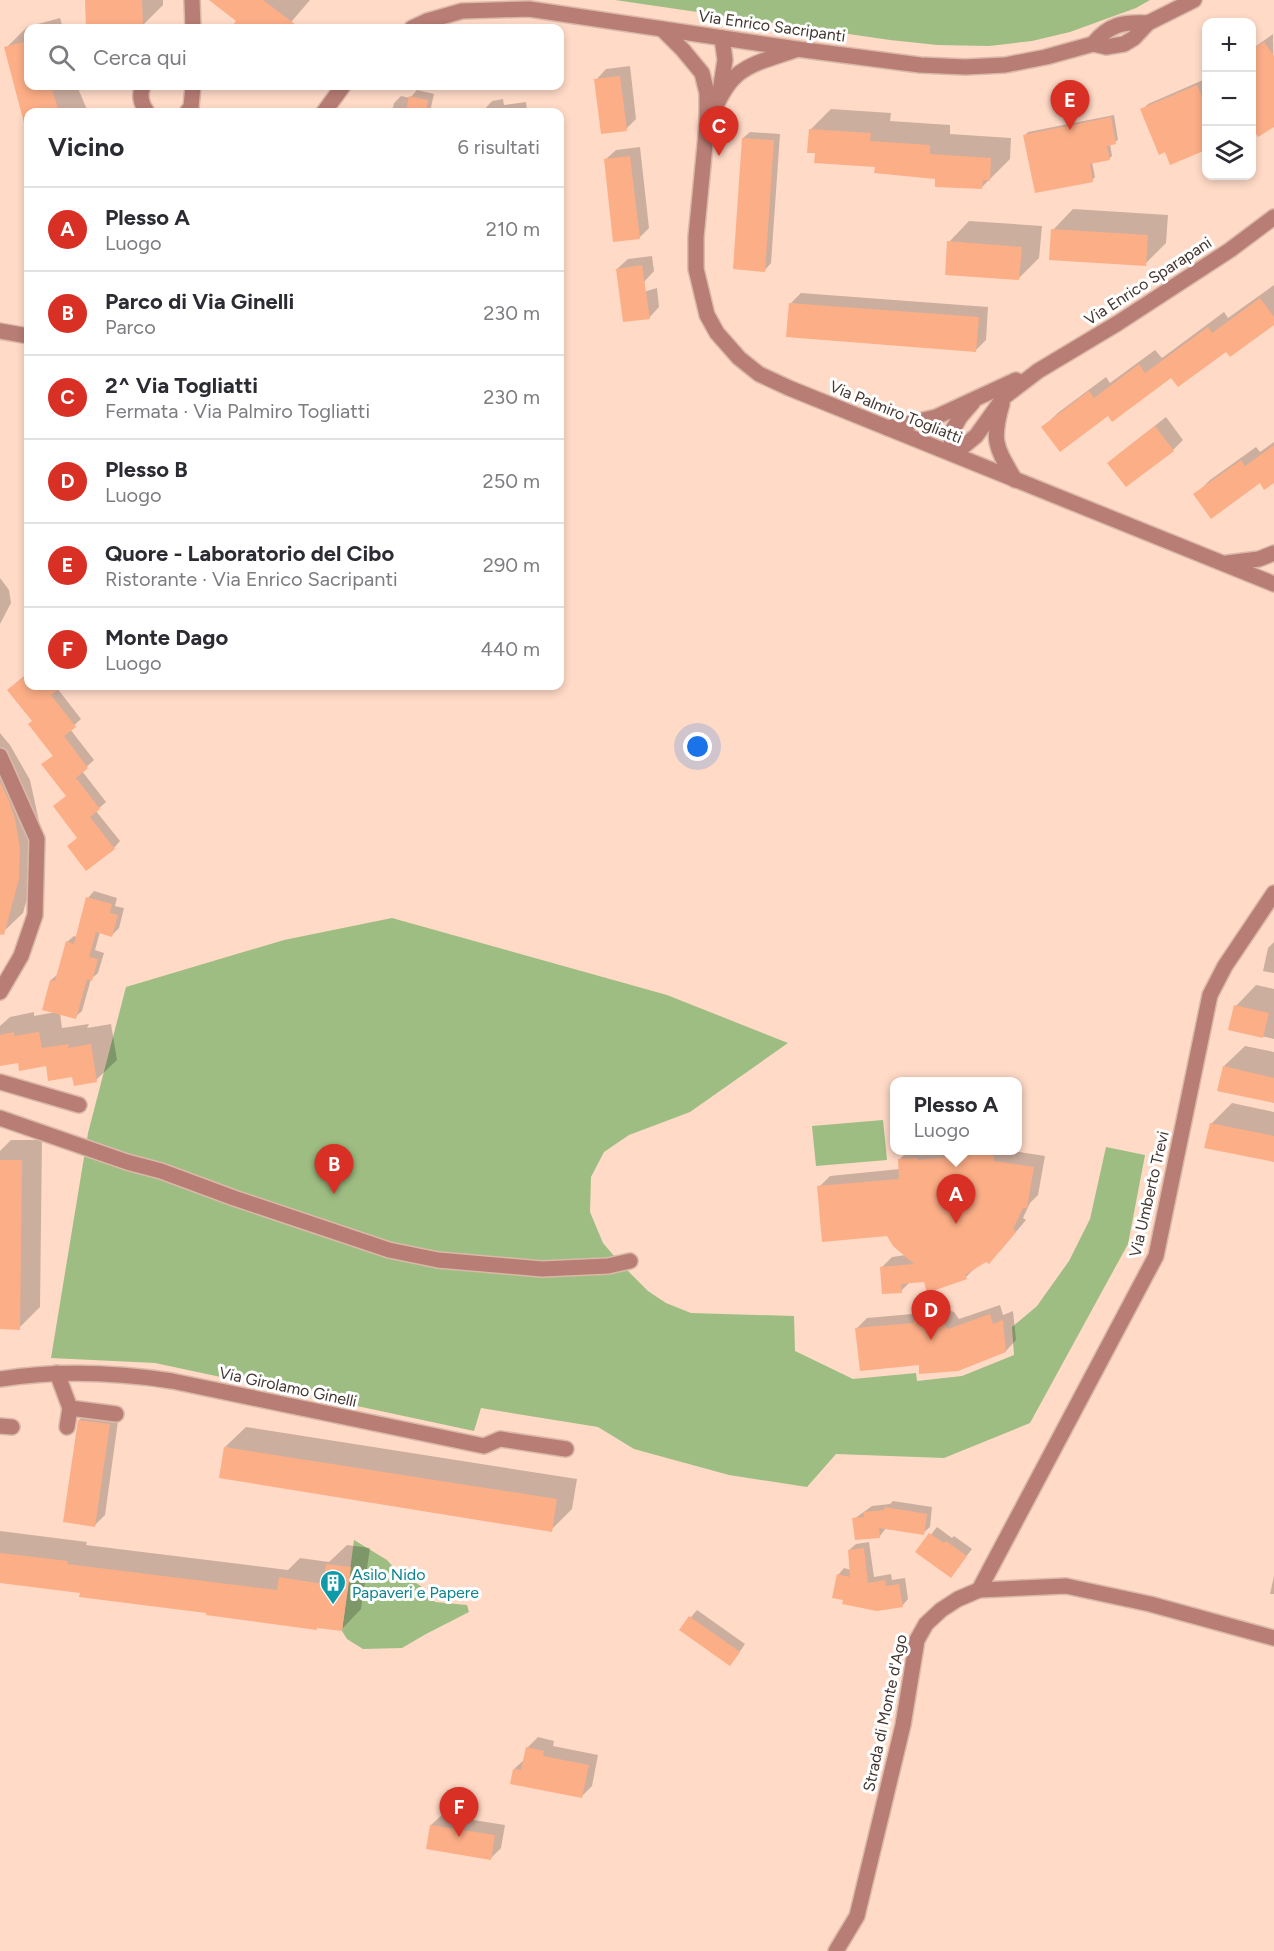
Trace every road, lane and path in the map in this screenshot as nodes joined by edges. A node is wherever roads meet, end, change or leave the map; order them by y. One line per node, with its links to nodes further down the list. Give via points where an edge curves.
1 (192, 0): 3 (street)
2 (1194, 0): 7 (street, Via Enrico Sacripanti, via 1148,23 1130,22 1103,32 1094,44 1005,65 920,65)
3 (193, 24)
4 (420, 24): 5 (street, Via Enrico Sacripanti, via 462,11 529,9)
5 (662, 28): 6 (street, Via Enrico Sacripanti); 11 (street, Via Palmiro Togliatti, via 702,73)
6 (722, 38): 7 (street, Via Enrico Sacripanti); 11 (street, Via Palmiro Togliatti)
7 (797, 49): 11 (street, via 736,76)
8 (141, 90): 12 (street)
9 (193, 90): 13 (street)
10 (340, 90): 14 (street)
11 (713, 97): 21 (street, Via Palmiro Togliatti, via 696,237 696,269 706,315 739,358 759,374)
12 (144, 108)
13 (191, 108)
14 (327, 108)
15 (1274, 217): 18 (street, Via Enrico Sparapani, via 1230,250)
16 (0, 331): 17 (street)
17 (24, 335)
18 (1038, 371): 19 (street, Via Enrico Sparapani); 20 (street, Via Enrico Sparapani)
19 (977, 397): 21 (street, Via Enrico Sparapani, via 936,417); 22 (street, Via Enrico Sparapani, via 950,435)
20 (1004, 397): 22 (street, Via Enrico Sparapani, via 976,436); 23 (street, via 995,428 998,452)
21 (888, 428): 22 (street, Via Palmiro Togliatti)
22 (954, 454): 23 (street, Via Palmiro Togliatti)
23 (1015, 480): 25 (street, Via Palmiro Togliatti)
24 (1274, 554): 25 (street)
25 (1226, 563): 26 (street, Via Palmiro Togliatti)
26 (1273, 578)
27 (0, 756): 29 (street, via 37,839 35,915 21,956)
28 (1274, 893): 40 (street, Via Umberto Trevi, via 1210,995 1156,1256)
29 (0, 992)
30 (0, 1082): 31 (street)
31 (79, 1105)
32 (0, 1118): 33 (street, via 389,1250 438,1260 542,1269)
33 (630, 1261)
34 (57, 1373): 35 (street, Via Girolamo Ginelli); 36 (street); 39 (street, Via Girolamo Ginelli, via 130,1374 484,1446 500,1439)
35 (0, 1379)
36 (70, 1408): 37 (street); 38 (street)
37 (116, 1414)
38 (67, 1427)
39 (566, 1449)
40 (979, 1590): 41 (street, Strada di Monte d'Ago, via 1066,1586); 42 (street, Strada di Monte d'Ago, via 941,1610 917,1640 903,1725 857,1916)
41 (1274, 1638)
42 (836, 1951)

